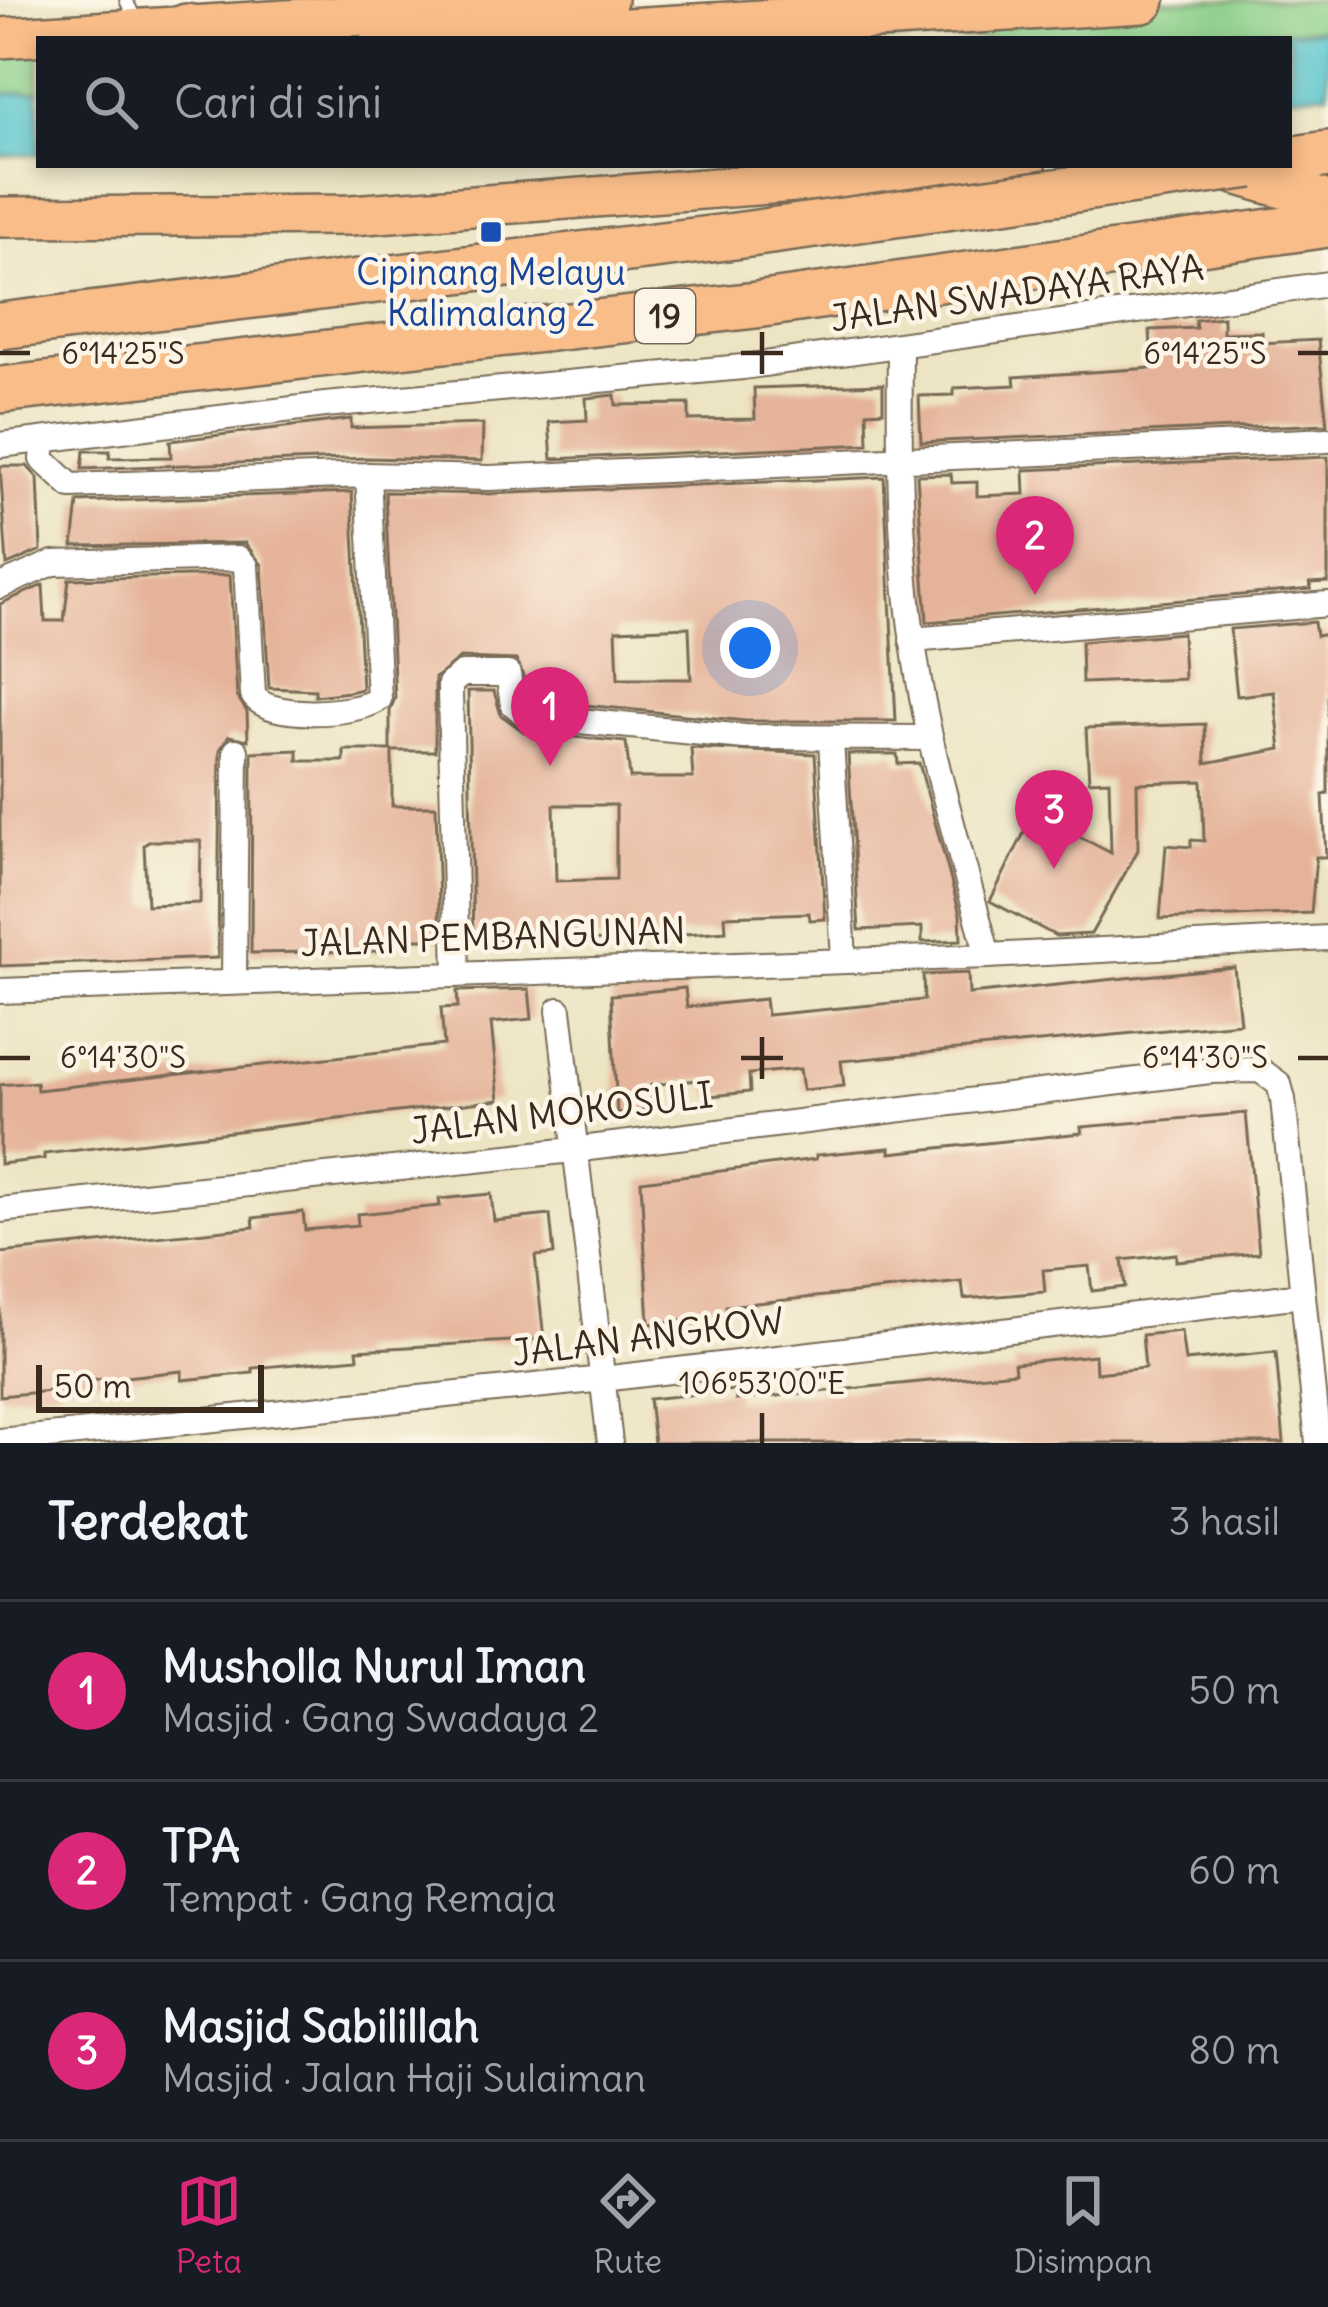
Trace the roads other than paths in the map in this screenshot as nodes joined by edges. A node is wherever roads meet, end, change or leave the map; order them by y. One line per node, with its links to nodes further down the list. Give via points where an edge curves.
1 (607, 0): 3 (main road)
2 (1142, 0): 9 (highway)
3 (477, 6): 5 (main road)
4 (134, 15): 6 (main road); 10 (main road)
5 (404, 18): 6 (main road); 8 (highway)
6 (187, 27): 7 (highway)
7 (229, 36)
8 (537, 36)
9 (559, 36)
10 (0, 38)
11 (1328, 154): 12 (highway)
12 (1292, 160)
13 (986, 168): 17 (main road, via 351,215)
14 (1208, 168): 16 (main road)
15 (1229, 168): 20 (highway, 19, bridge)
16 (1328, 201)
17 (0, 217)
18 (1328, 224): 22 (highway, 19, via 733,308)
19 (1328, 284): 21 (street, JALAN SWADAYA RAYA)
20 (0, 326)
21 (900, 347): 24 (street, JALAN SWADAYA RAYA, via 304,407); 26 (street)
22 (0, 390)
23 (1328, 440): 26 (street)
24 (44, 442): 25 (street, JALAN SWADAYA RAYA); 27 (street, via 42,459 71,486)
25 (0, 445)
26 (899, 459): 27 (street); 30 (street)
27 (368, 476): 28 (street, via 379,699 361,709 278,712 258,704 246,566 238,558 53,563)
28 (0, 586)
29 (1328, 604): 30 (street)
30 (912, 640): 31 (street)
31 (931, 738): 32 (street); 35 (street)
32 (831, 740): 36 (street); 37 (street, via 522,715 512,704 512,679 502,672 462,674 450,684)
33 (236, 751): 38 (street)
34 (1328, 938): 35 (street, JALAN PEMBANGUNAN)
35 (988, 956): 36 (street, JALAN PEMBANGUNAN)
36 (844, 959): 37 (street, JALAN PEMBANGUNAN)
37 (457, 975): 38 (street, JALAN PEMBANGUNAN)
38 (234, 982): 39 (street, JALAN PEMBANGUNAN)
39 (0, 992)
40 (559, 1010): 41 (street)
41 (573, 1150): 42 (street, JALAN MOKOSULI); 43 (street, JALAN MOKOSULI, via 1230,1069 1272,1077 1282,1099); 44 (street)
42 (0, 1210)
43 (1302, 1295): 44 (street, JALAN ANGKOW); 47 (street)
44 (603, 1379): 45 (street, JALAN ANGKOW); 46 (street)
45 (0, 1441)
46 (610, 1443)
47 (1318, 1443)

